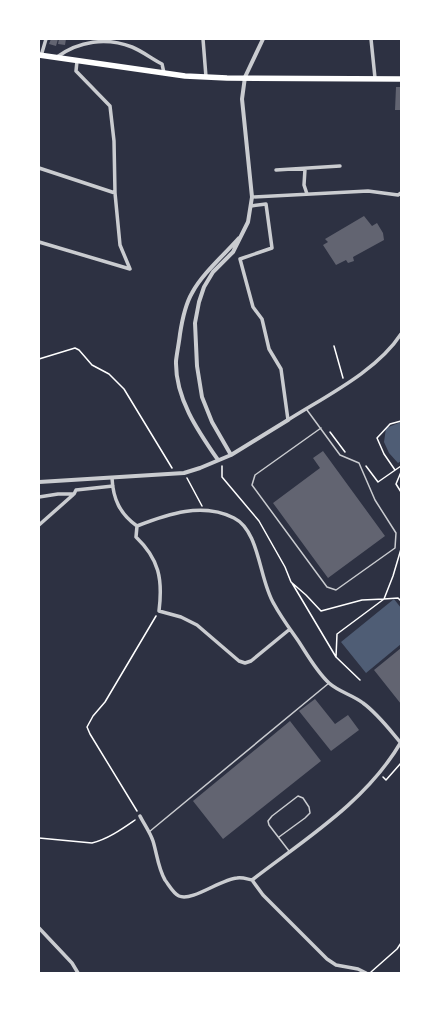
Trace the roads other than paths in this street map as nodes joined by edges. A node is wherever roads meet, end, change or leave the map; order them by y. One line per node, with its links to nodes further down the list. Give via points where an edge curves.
1 (46, 39): 5 (street)
2 (203, 39): 9 (street)
3 (263, 39): 10 (street)
4 (370, 39): 11 (street)
5 (40, 56): 6 (highway)
6 (57, 58): 7 (highway); 8 (street, via 67,50 100,41 132,47 162,64)
7 (77, 61): 8 (highway); 17 (street, via 76,71 110,106)
8 (164, 73): 9 (highway)
9 (206, 77): 10 (highway)
10 (245, 77): 11 (highway); 20 (street, via 242,99)
11 (375, 78): 12 (highway)
12 (401, 79)
13 (340, 166): 15 (street)
14 (39, 168): 17 (street)
15 (305, 169): 16 (street); 19 (street, via 304,185)
16 (276, 170)
17 (115, 193): 23 (street, via 120,245 130,269)
18 (401, 193): 19 (street, via 398,195 368,191)
19 (307, 194): 20 (street)
20 (252, 197): 21 (street)
21 (251, 206): 22 (street); 26 (street, via 266,204 272,248 240,259 253,307 262,319 269,349 281,369)
22 (242, 235): 28 (street, via 233,252 213,272 204,287 195,324 197,366 202,397 212,422); 29 (street, via 191,294 182,322 176,362 180,391 186,407)
23 (39, 242)
24 (401, 334): 25 (street, via 379,361)
25 (306, 409): 26 (street); 27 (lane)
26 (288, 420): 28 (street)
27 (321, 428): 27 (lane, via 340,455 359,463 375,500 396,533 394,548 336,590 327,587 252,486 255,476)
28 (231, 455): 29 (street)
29 (218, 460): 30 (street, via 184,473)
30 (112, 478): 31 (street); 32 (street)
31 (39, 482)
32 (113, 486): 33 (street, via 76,490); 36 (street, via 117,504 128,520)
33 (74, 494): 34 (street); 35 (street)
34 (39, 497)
35 (39, 525)
36 (137, 526): 37 (street, via 181,512 202,510 234,518 246,528 273,603); 37 (street, via 136,537 156,562 161,596 159,611 196,624 239,661 245,663 250,662)
37 (290, 629): 38 (street)
38 (329, 683): 39 (street, via 362,702); 41 (lane)
39 (401, 742): 43 (street, via 365,790 325,826)
40 (140, 816): 41 (street)
41 (149, 832): 44 (street, via 164,877 178,895 195,895 236,878)
42 (279, 838): 42 (lane, via 268,821 298,796 303,798 310,812); 43 (lane)
43 (289, 851): 44 (street)
44 (252, 880): 47 (street, via 278,911 327,959 336,965)
45 (39, 928): 46 (street, via 72,963)
46 (78, 973)
47 (368, 973)

